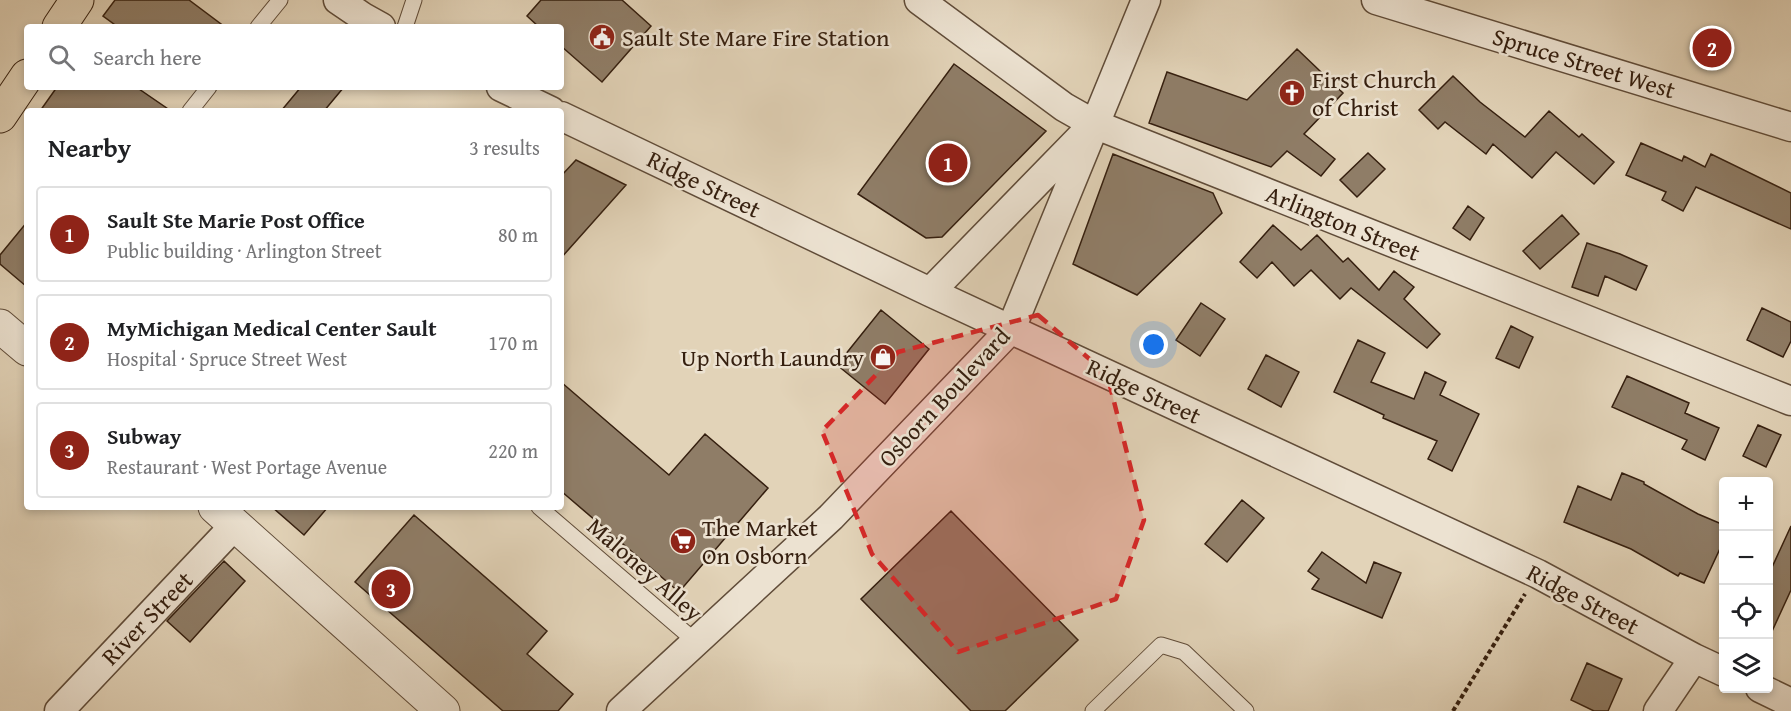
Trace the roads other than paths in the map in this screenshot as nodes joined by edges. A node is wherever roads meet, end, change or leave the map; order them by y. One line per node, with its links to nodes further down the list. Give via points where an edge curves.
1 (77, 0): 8 (main road)
2 (280, 0): 9 (lane)
3 (338, 0): 10 (street)
4 (414, 0): 11 (lane)
5 (920, 0): 19 (street, Arlington Street, via 1064,107)
6 (1146, 0): 19 (street, Osborn Boulevard)
7 (1376, 0): 20 (street, Spruce Street West)
8 (61, 24)
9 (260, 24)
10 (376, 24)
11 (406, 24)
12 (24, 80): 17 (main road)
13 (207, 90): 15 (lane)
14 (507, 90): 16 (street)
15 (192, 108)
16 (545, 108)
17 (0, 116)
18 (564, 117): 21 (street, Ridge Street)
19 (1094, 124): 21 (street); 23 (street, Osborn Boulevard); 25 (street, Arlington Street)
20 (1791, 127)
21 (930, 292): 23 (street, Ridge Street)
22 (0, 326): 24 (street)
23 (1011, 329): 28 (street, Osborn Boulevard, via 831,517); 29 (street, Ridge Street, via 1538,574)
24 (24, 346)
25 (1791, 400)
26 (542, 510): 28 (lane, Maloney Alley)
27 (226, 516): 33 (street, River Street); 34 (street)
28 (695, 641): 35 (street, Osborn Boulevard)
29 (1694, 658): 30 (street, Ridge Street); 38 (street)
30 (1719, 670)
31 (1770, 693): 32 (street)
32 (1791, 703)
33 (59, 711)
34 (443, 711)
35 (621, 711)
36 (1093, 711): 37 (lane, via 1161,645 1184,652)
37 (1246, 711)
38 (1658, 711)

